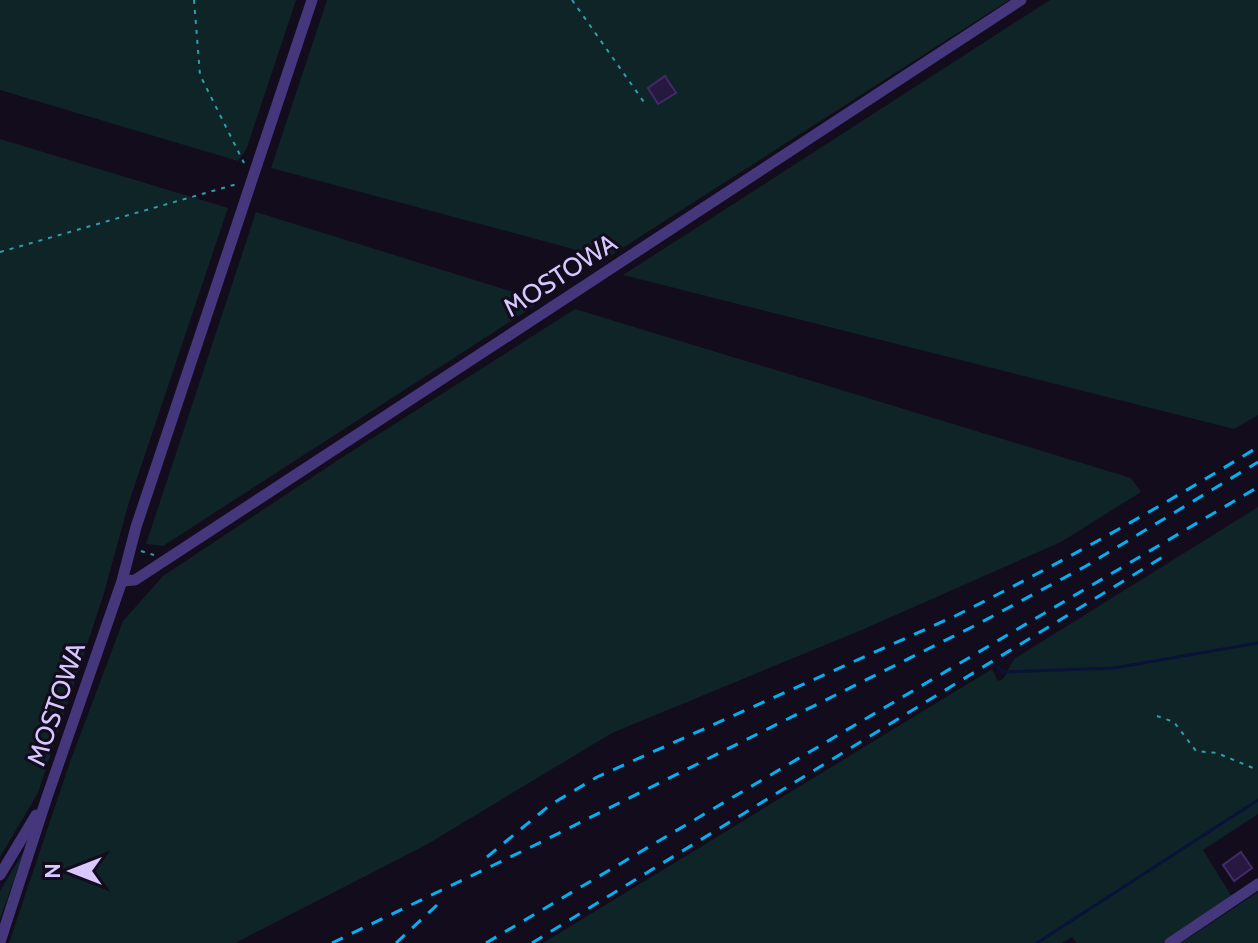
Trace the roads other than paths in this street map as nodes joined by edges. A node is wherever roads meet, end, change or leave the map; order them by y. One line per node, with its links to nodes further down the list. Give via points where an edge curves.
1 (312, 0): 3 (street, MOSTOWA)
2 (1021, 0): 3 (street, MOSTOWA, via 135,580)
3 (122, 581): 4 (street, MOSTOWA)
4 (47, 797): 5 (street, MOSTOWA); 7 (street, MOSTOWA)
5 (0, 875)
6 (1258, 884): 8 (street)
7 (0, 942)
8 (1170, 943)

